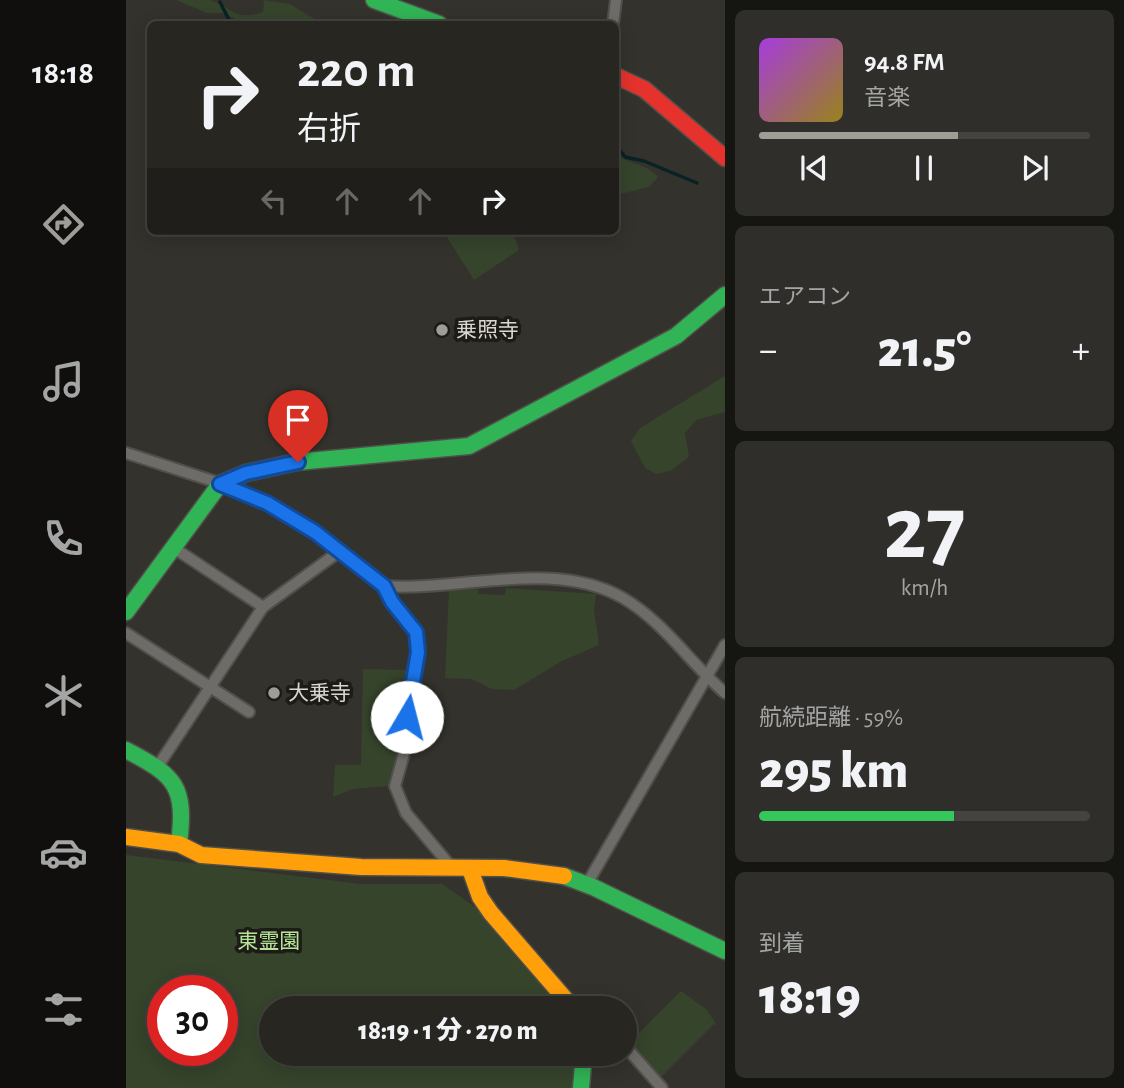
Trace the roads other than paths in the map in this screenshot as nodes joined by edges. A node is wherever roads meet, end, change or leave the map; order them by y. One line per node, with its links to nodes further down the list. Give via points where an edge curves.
1 (374, 0): 3 (street)
2 (616, 0): 4 (street)
3 (431, 21)
4 (613, 21)
5 (619, 77): 6 (street, via 644,89)
6 (725, 158)
7 (725, 295): 9 (street, via 676,336 468,446 298,462 246,473)
8 (126, 453): 9 (street)
9 (220, 484): 10 (street); 11 (street, via 267,503)
10 (174, 548): 13 (street); 14 (street)
11 (340, 551): 12 (street); 13 (street)
12 (384, 586): 17 (street, via 407,588 504,578 595,587 623,598 658,624); 25 (street, via 416,632 418,652 395,786 406,813)
13 (263, 607): 18 (street)
14 (126, 612)
15 (126, 633): 18 (street)
16 (725, 645): 17 (street)
17 (707, 678): 19 (street); 27 (street)
18 (209, 687): 20 (street); 22 (street)
19 (725, 693)
20 (249, 712)
21 (126, 750): 22 (street)
22 (158, 766): 24 (street, via 179,786 183,800)
23 (126, 837): 24 (street)
24 (179, 844): 25 (street, via 201,855)
25 (453, 869): 26 (street)
26 (470, 869): 27 (street, via 525,869); 29 (street, via 491,913)
27 (587, 884): 28 (street)
28 (725, 951)
29 (563, 996)
30 (637, 1060): 33 (street)
31 (583, 1066): 32 (street)
32 (581, 1088)
33 (662, 1088)

